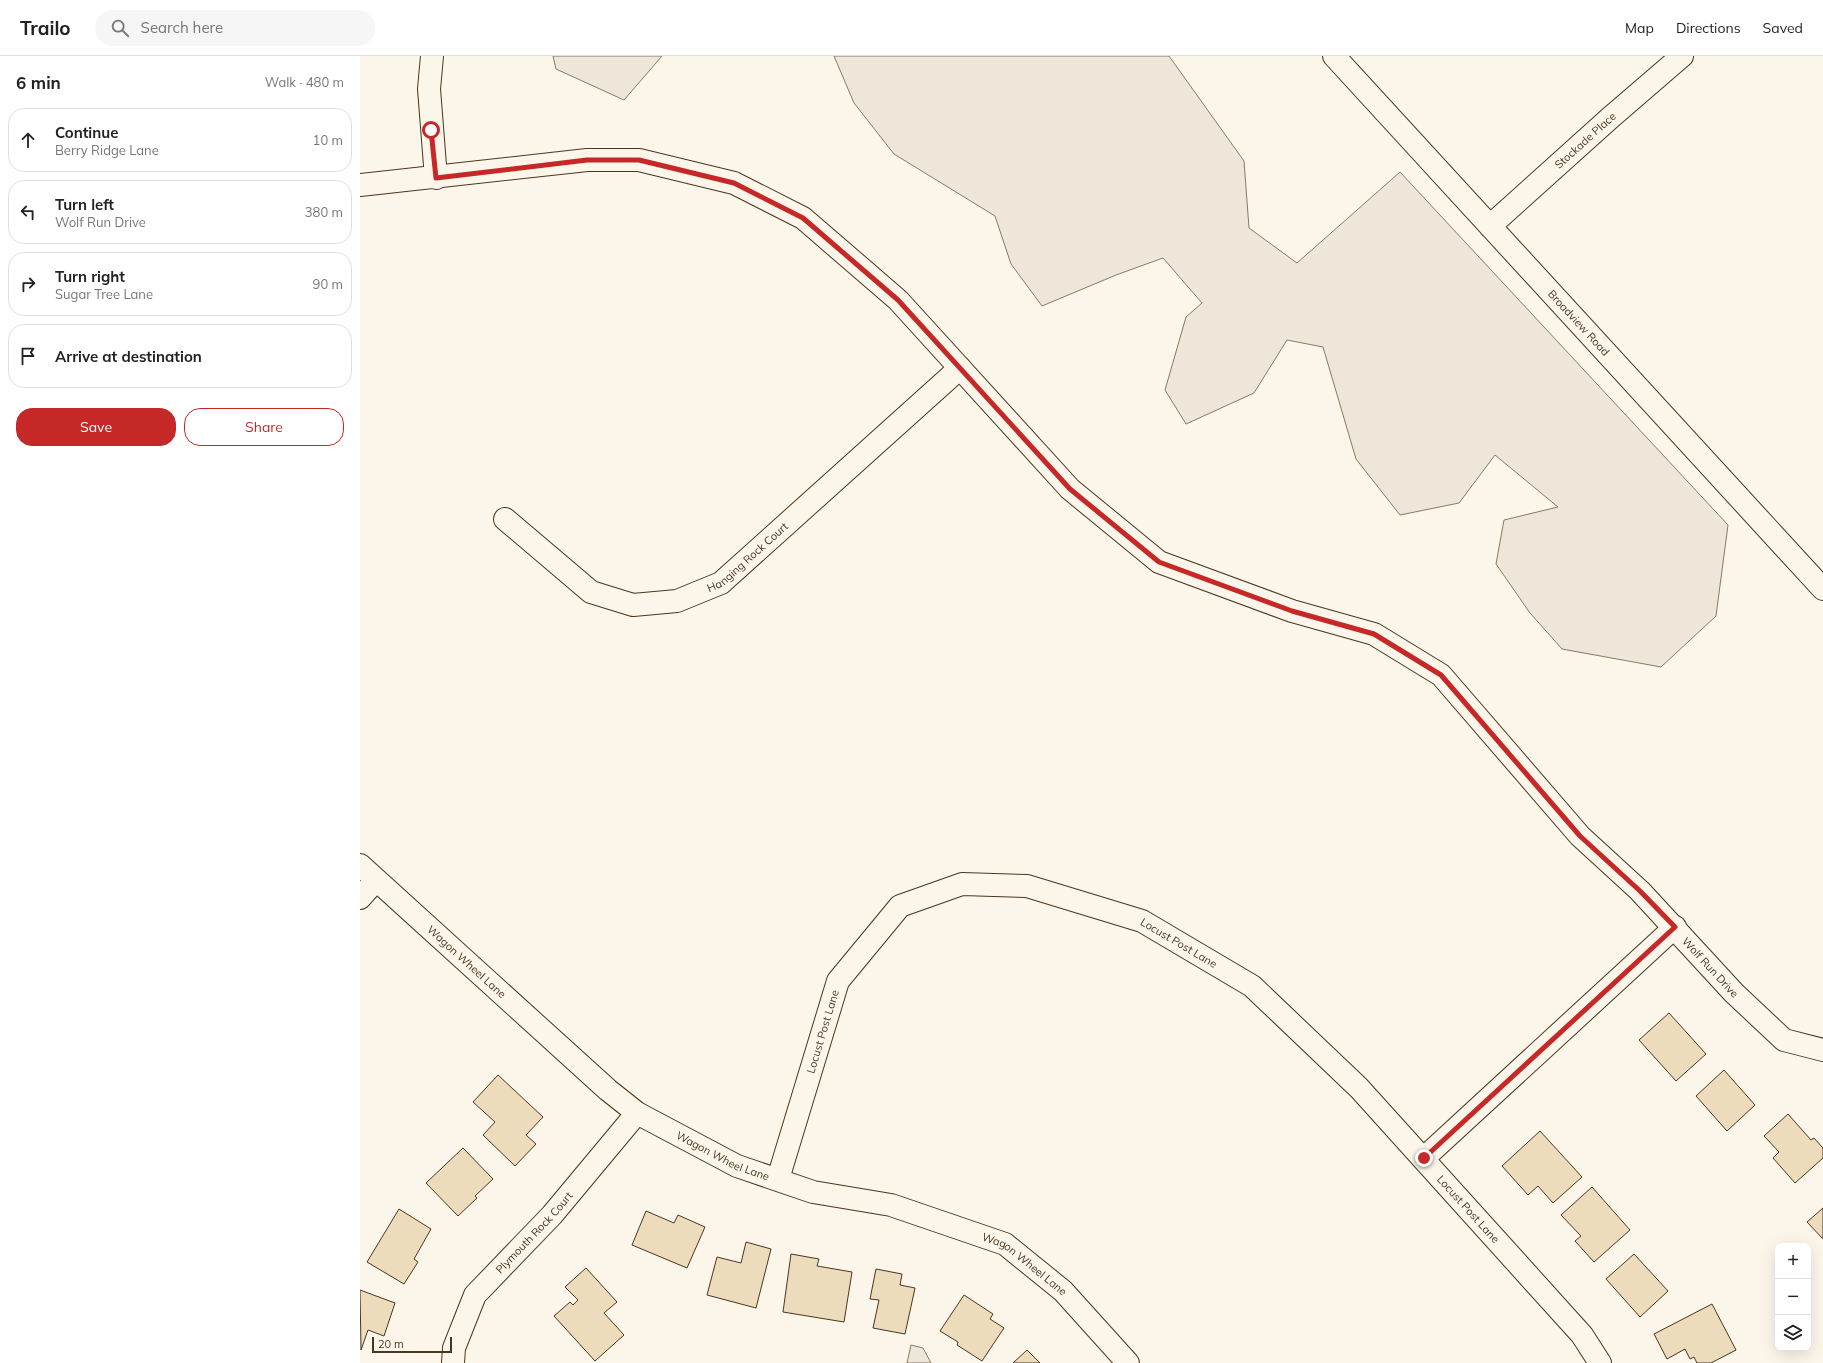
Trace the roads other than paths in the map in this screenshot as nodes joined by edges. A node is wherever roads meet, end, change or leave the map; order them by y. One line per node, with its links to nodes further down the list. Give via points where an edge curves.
1 (432, 56): 4 (street, via 429,89)
2 (1334, 56): 6 (street, Broadview Road)
3 (1682, 56): 6 (street, Stockade Place)
4 (436, 178): 5 (street, Wolf Run Drive); 7 (street, Wolf Run Drive, via 587,160 639,160 734,183 803,218 898,300)
5 (360, 185)
6 (1490, 226): 9 (street, Broadview Road)
7 (960, 368): 8 (street, Hanging Rock Court, via 721,583 678,601 633,605 591,592); 13 (street, Wolf Run Drive, via 1070,489 1159,562 1292,611 1374,634 1441,675 1580,836)
8 (506, 519)
9 (1823, 589)
10 (360, 865): 11 (street, Wagon Wheel Lane)
11 (376, 880): 12 (street); 15 (street, Wagon Wheel Lane, via 608,1090)
12 (360, 898)
13 (1675, 927): 14 (street, Wolf Run Drive, via 1734,993 1784,1040); 16 (street)
14 (1823, 1050)
15 (637, 1113): 17 (street, Wagon Wheel Lane, via 738,1166); 18 (street, Plymouth Rock Court, via 552,1216 475,1295 454,1348)
16 (1424, 1158): 17 (street, Locust Post Lane, via 1359,1088 1252,986 1142,921 1027,886 962,884 900,906 838,981); 20 (street, Locust Post Lane, via 1582,1335)
17 (778, 1179): 19 (street, Wagon Wheel Lane, via 813,1192 891,1205 1005,1244 1063,1292)
18 (454, 1363)
19 (1128, 1363)
20 (1600, 1363)

